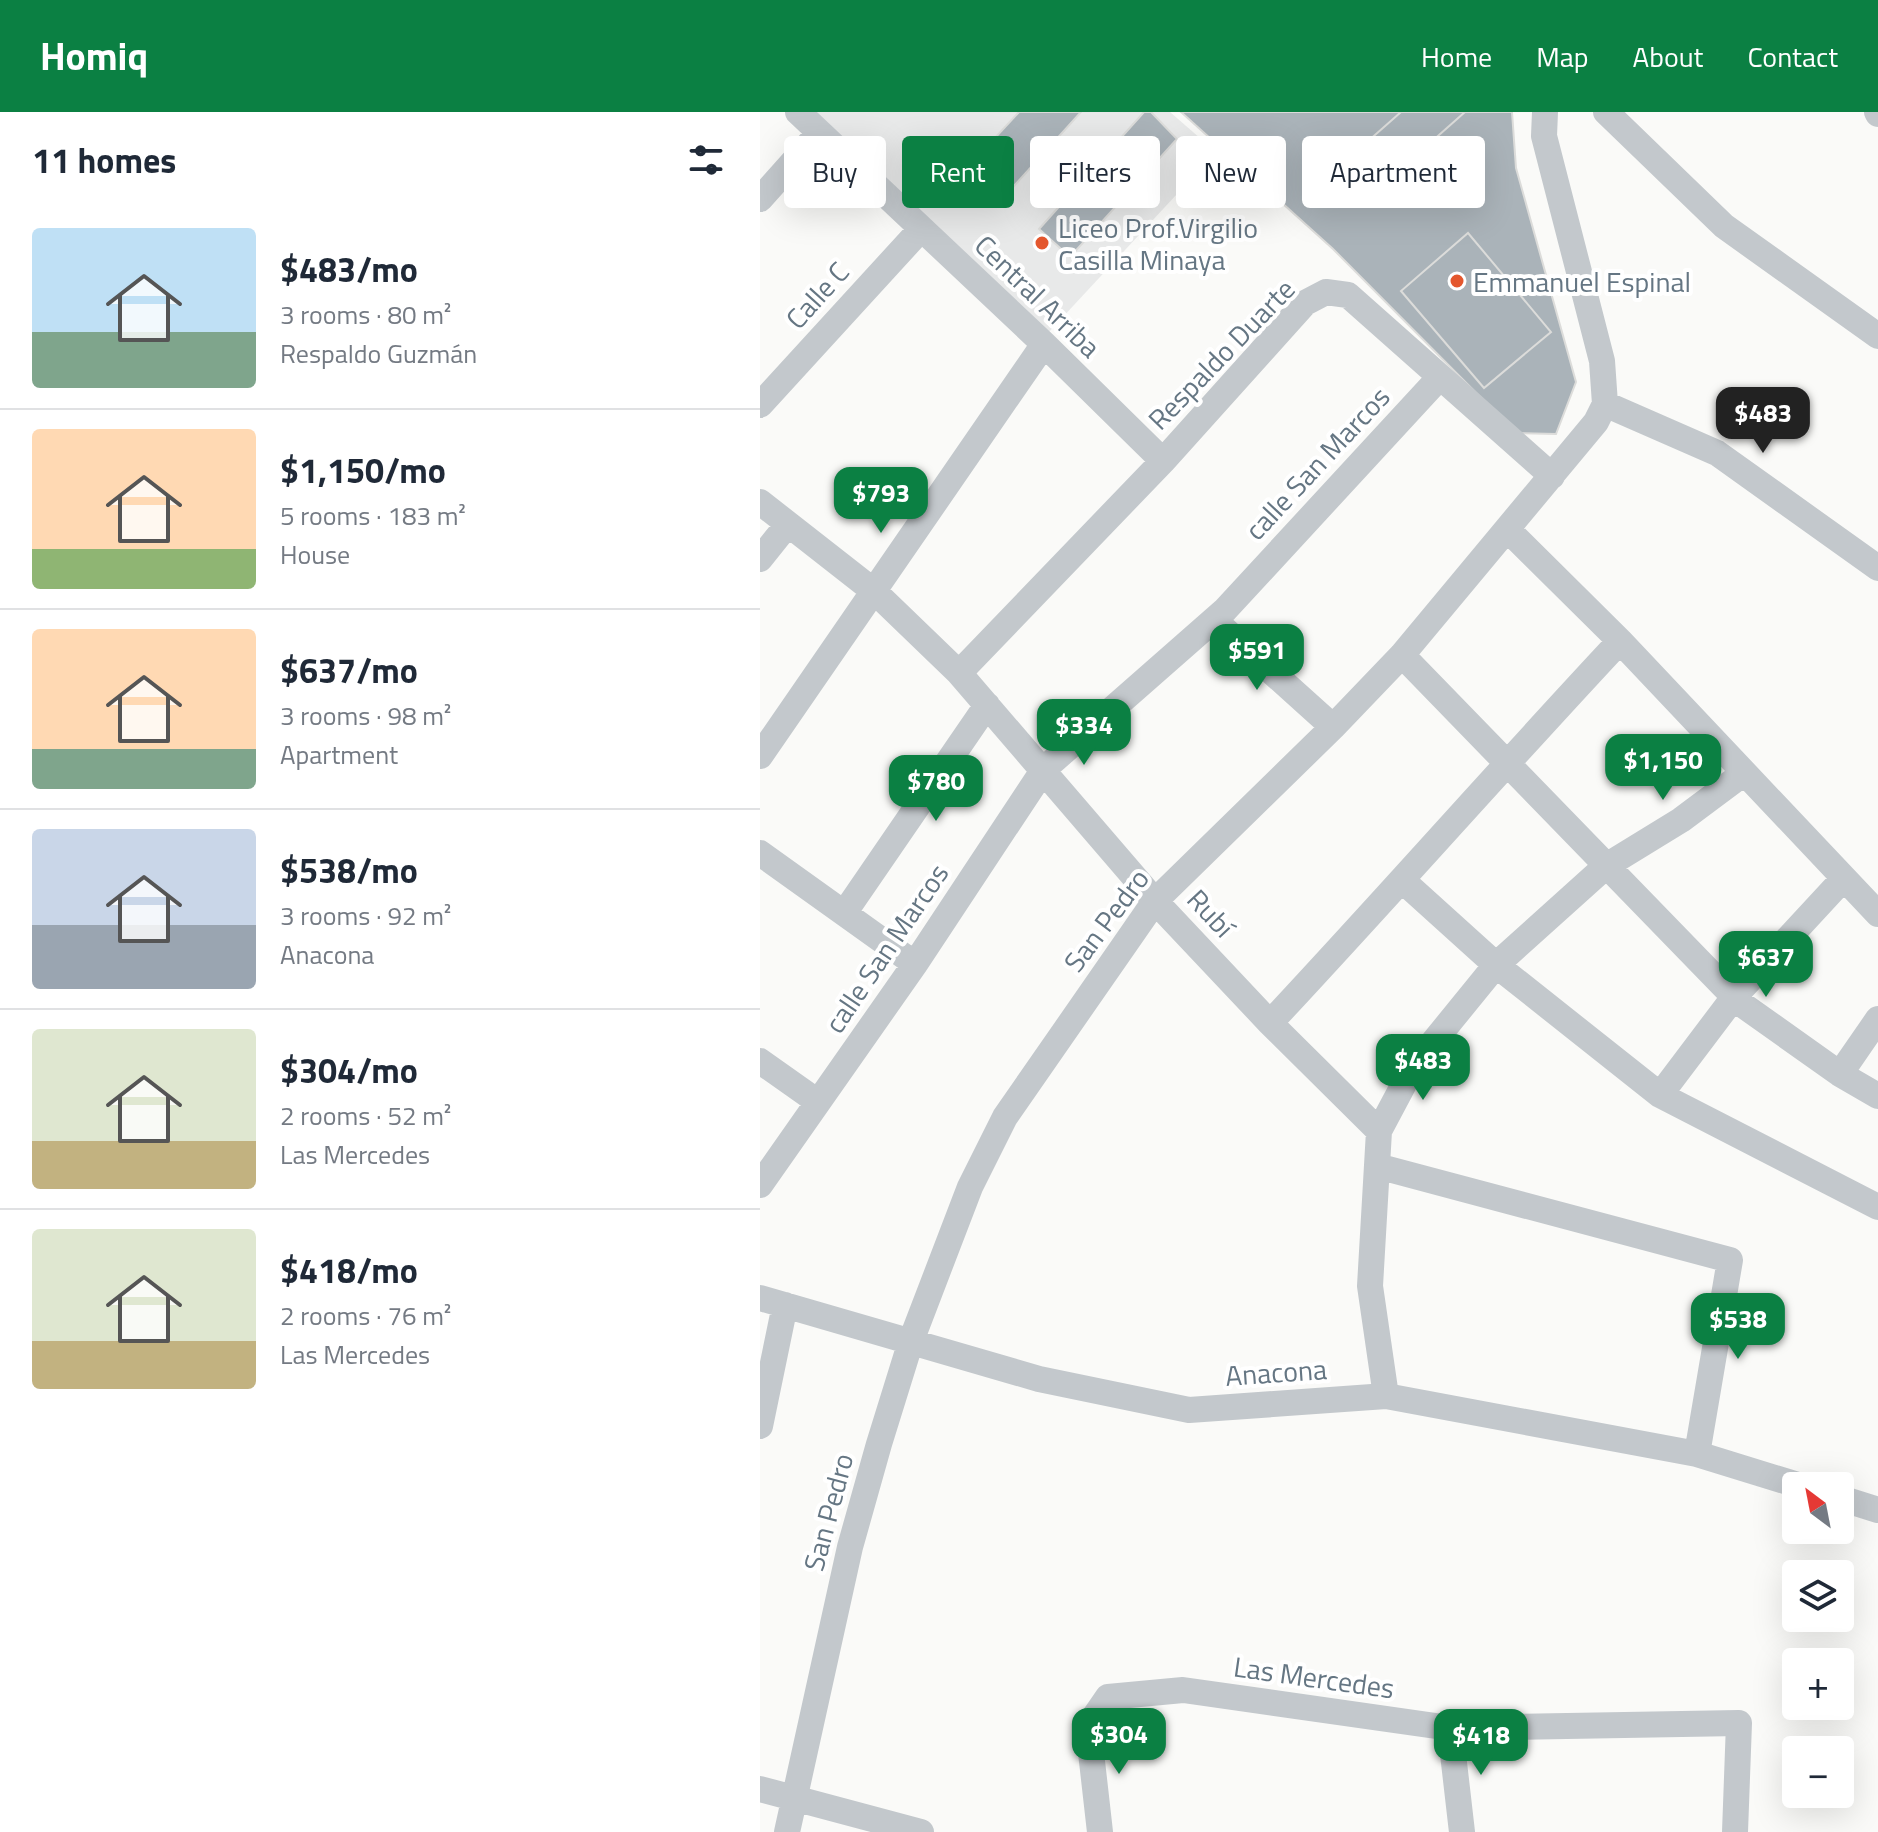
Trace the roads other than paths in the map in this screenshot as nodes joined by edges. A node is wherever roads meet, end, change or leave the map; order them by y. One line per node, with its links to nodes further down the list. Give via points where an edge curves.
1 (798, 112): 4 (street, Central Arriba)
2 (1545, 112): 10 (street, via 1544,136 1602,361)
3 (1606, 112): 7 (street, via 1724,226)
4 (819, 133): 5 (street); 6 (street, Central Arriba)
5 (760, 199)
6 (921, 229): 8 (street, Central Arriba); 11 (street, Calle C)
7 (1878, 336)
8 (1044, 344): 12 (street, Central Arriba); 19 (street)
9 (1440, 377): 12 (street, Respaldo Duarte, via 1348,295 1326,292 1305,303); 13 (street, Respaldo Duarte); 20 (street, calle San Marcos)
10 (1605, 404): 13 (street, San Pedro); 18 (street, via 1717,453)
11 (760, 405)
12 (1163, 461): 23 (street, Respaldo Duarte)
13 (1552, 476): 16 (street, San Pedro)
14 (760, 502): 15 (street, Rubí)
15 (788, 524): 17 (street); 19 (street, Rubí)
16 (1508, 530): 21 (street); 22 (street, San Pedro)
17 (760, 559)
18 (1878, 568)
19 (875, 592): 23 (street, Rubí); 26 (street)
20 (1214, 620): 25 (street); 28 (street, calle San Marcos)
21 (1620, 641): 27 (street); 29 (street)
22 (1402, 655): 25 (street, San Pedro); 27 (street)
23 (959, 673): 24 (street, Rubí)
24 (987, 705): 28 (street, Rubí); 35 (street)
25 (1333, 727): 34 (street, San Pedro)
26 (760, 756)
27 (1505, 763): 31 (street); 33 (street)
28 (1044, 769): 34 (street, Rubí); 37 (street, calle San Marcos)
29 (1744, 773): 31 (street); 32 (street)
30 (760, 853): 35 (street)
31 (1606, 866): 38 (street); 39 (street)
32 (1844, 878): 36 (street); 39 (street)
33 (1403, 881): 38 (street); 41 (street)
34 (1155, 901): 41 (street, Rubí); 52 (street, San Pedro, via 986,1151)
35 (845, 912): 37 (street)
36 (1878, 914)
37 (915, 964): 46 (street, calle San Marcos)
38 (1496, 965): 44 (street); 47 (street, via 1413,1067)
39 (1734, 997): 43 (street); 44 (street)
40 (1878, 1019): 43 (street)
41 (1270, 1023): 47 (street, Rubí)
42 (760, 1061): 46 (street)
43 (1840, 1074): 45 (street)
44 (1660, 1095): 50 (street)
45 (1878, 1096)
46 (818, 1102): 49 (street, calle San Marcos)
47 (1379, 1131): 48 (street)
48 (1377, 1166): 53 (street, via 1370,1286); 55 (street, via 1730,1260)
49 (760, 1185)
50 (1878, 1207)
51 (773, 1302): 52 (street, Anacona); 54 (street)
52 (911, 1341): 53 (street, Anacona, via 1039,1379 1189,1410); 61 (street, San Pedro, via 850,1547)
53 (1386, 1396): 55 (street, Anacona)
54 (760, 1426)
55 (1697, 1454): 56 (street, Anacona)
56 (1782, 1480)
57 (1854, 1502): 58 (street)
58 (1878, 1510)
59 (1450, 1728): 64 (street, Las Mercedes, via 1183,1690 1108,1697 1088,1726); 65 (street); 66 (street, Las Mercedes, via 1739,1723)
60 (760, 1789): 61 (street)
61 (794, 1798): 62 (street, San Pedro); 63 (street)
62 (787, 1832)
63 (921, 1832)
64 (1100, 1832)
65 (1462, 1832)
66 (1735, 1832)

